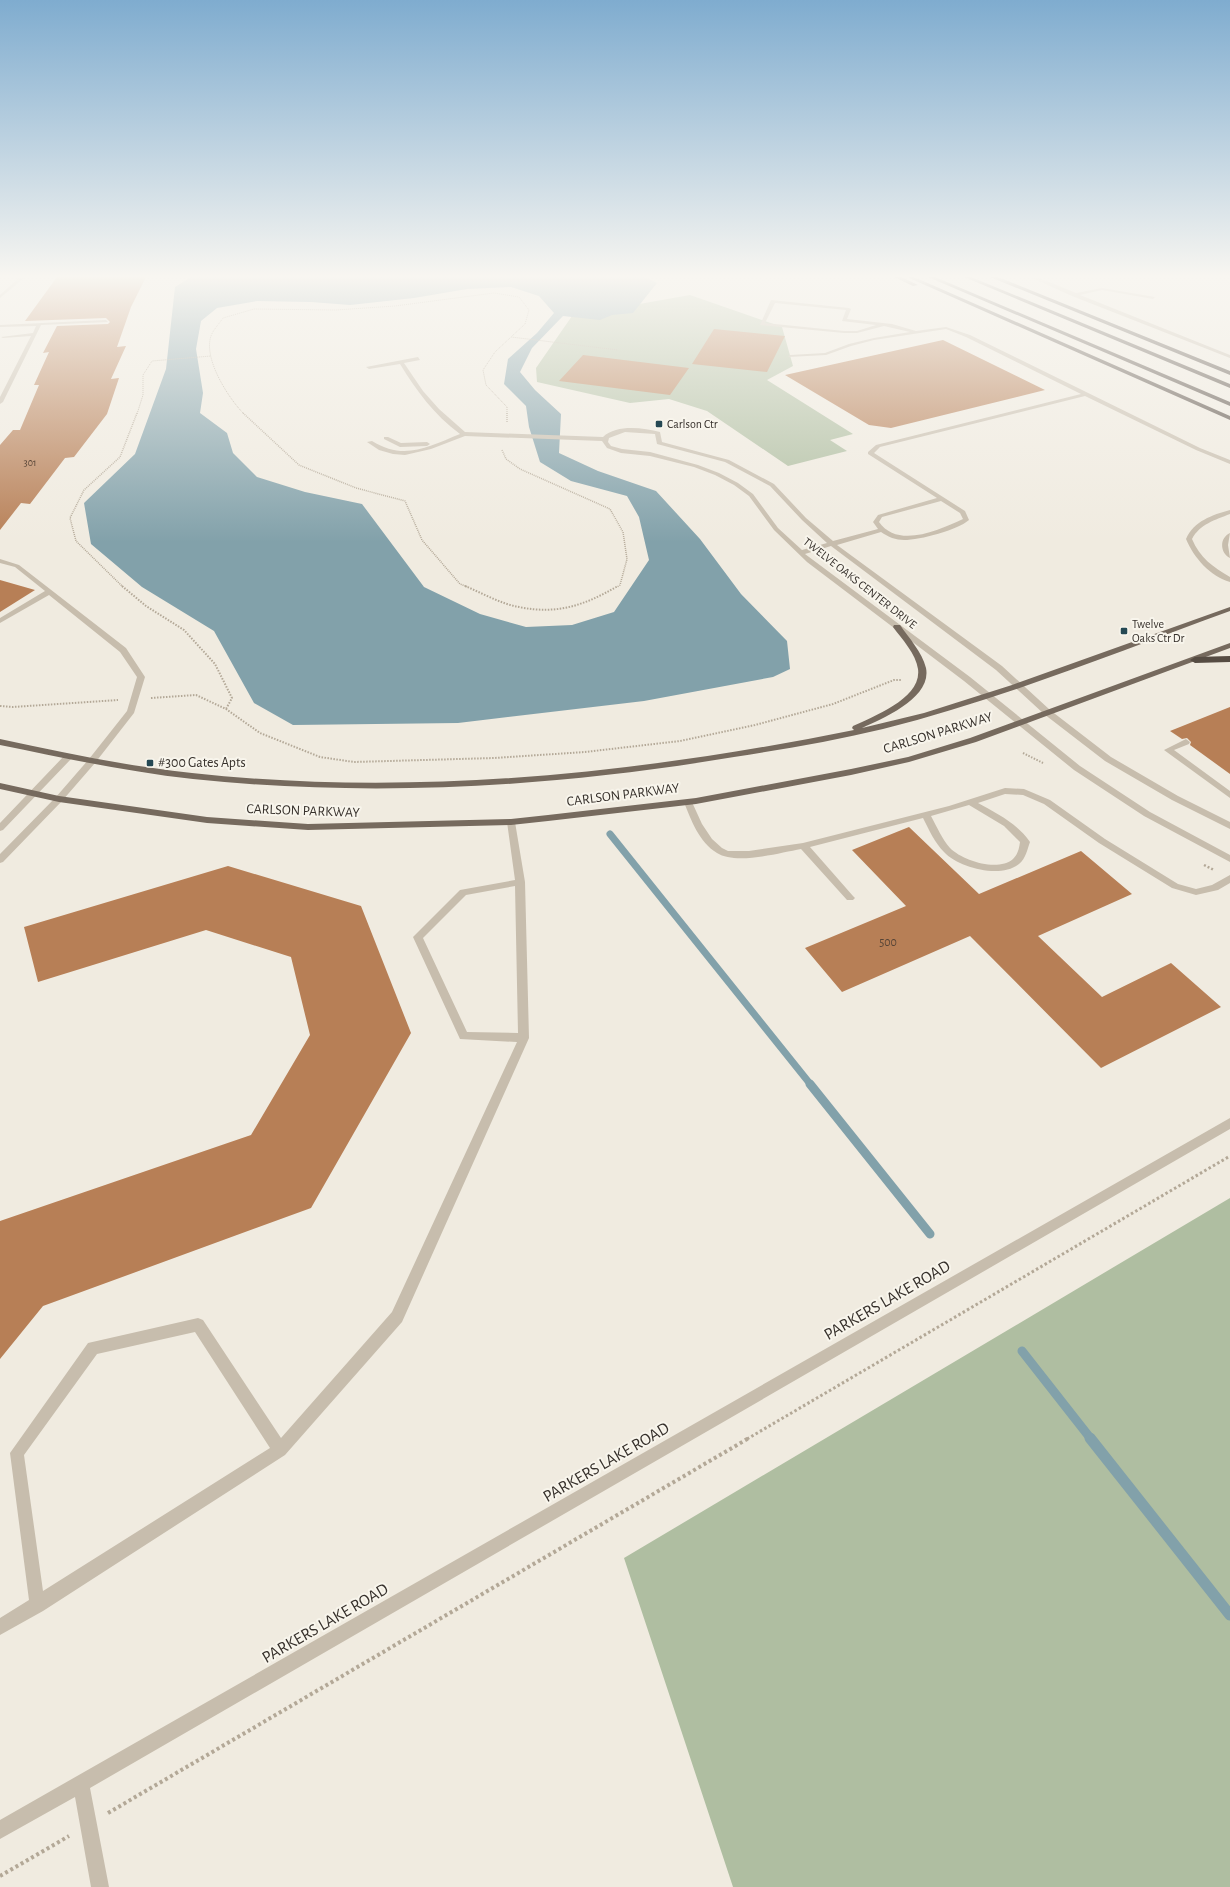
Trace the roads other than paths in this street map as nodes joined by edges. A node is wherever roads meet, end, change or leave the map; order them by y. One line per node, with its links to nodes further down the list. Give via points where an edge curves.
1 (18, 365): 13 (street)
2 (381, 365): 9 (street)
3 (403, 365): 16 (street, via 426,399 453,427)
4 (1027, 365): 12 (street)
5 (1106, 365): 15 (highway)
6 (1138, 365): 14 (highway)
7 (1179, 365): 11 (highway)
8 (1210, 365): 10 (highway)
9 (369, 367)
10 (1230, 373)
11 (1230, 386)
12 (1086, 394): 22 (street); 26 (street, via 878,446 870,453)
13 (0, 402)
14 (1230, 404)
15 (1230, 418)
16 (464, 434): 18 (street); 21 (street)
17 (386, 438): 21 (street, via 400,445)
18 (606, 439): 20 (street, via 614,433 640,430 658,434); 23 (street, TWELVE OAKS CENTER DRIVE, via 605,442 610,447 620,451)
19 (370, 442): 21 (street, via 380,450 402,454 425,450)
20 (659, 443): 23 (street); 30 (street, TWELVE OAKS CENTER DRIVE, via 693,450 727,461 752,473 772,485)
21 (439, 444)
22 (1198, 449): 24 (street); 25 (street)
23 (650, 454): 31 (street, TWELVE OAKS CENTER DRIVE, via 696,466 736,484 751,495 776,529)
24 (1230, 462)
25 (1230, 468)
26 (942, 499): 28 (street, via 880,516 876,522); 28 (street, via 963,512 966,520 954,526 905,539 891,536)
27 (1230, 512): 34 (street, via 1198,526 1191,532 1189,539 1194,554 1203,563)
28 (881, 530): 30 (street)
29 (1230, 535): 32 (street, via 1225,546)
30 (832, 544): 31 (street); 42 (street, TWELVE OAKS CENTER DRIVE, via 999,668)
31 (800, 553): 38 (street, TWELVE OAKS CENTER DRIVE)
32 (1230, 556)
33 (0, 561): 35 (street, via 16,566)
34 (1230, 580)
35 (50, 591): 37 (street); 50 (street, via 124,650 141,677 131,711)
36 (1230, 610): 42 (main road, CARLSON PARKWAY)
37 (0, 621)
38 (897, 627): 43 (street, TWELVE OAKS CENTER DRIVE); 46 (main road, via 915,654 922,670 922,682 915,693 901,705)
39 (1230, 645): 41 (main road, CARLSON PARKWAY)
40 (1230, 659): 41 (highway)
41 (1195, 660): 44 (main road, CARLSON PARKWAY)
42 (1018, 685): 43 (main road, CARLSON PARKWAY); 44 (street, TWELVE OAKS CENTER DRIVE)
43 (988, 696): 45 (street, TWELVE OAKS CENTER DRIVE); 46 (main road, CARLSON PARKWAY)
44 (1047, 712): 45 (main road, CARLSON PARKWAY); 59 (street, TWELVE OAKS CENTER DRIVE, via 1108,759)
45 (1020, 722): 55 (main road, CARLSON PARKWAY, via 973,740 909,759 843,774); 62 (street, TWELVE OAKS CENTER DRIVE, via 1108,790)
46 (843, 736): 50 (main road, CARLSON PARKWAY, via 650,767 545,780 456,784 294,784 176,774)
47 (0, 742): 49 (main road, CARLSON PARKWAY)
48 (1186, 742): 53 (street, via 1168,750)
49 (68, 757): 50 (main road, CARLSON PARKWAY); 52 (street)
50 (92, 761): 54 (street)
51 (0, 786): 52 (main road, CARLSON PARKWAY)
52 (34, 794): 54 (main road, CARLSON PARKWAY); 60 (street)
53 (1230, 795)
54 (60, 799): 58 (main road, CARLSON PARKWAY, via 207,820 308,827); 63 (street)
55 (688, 802): 58 (main road, CARLSON PARKWAY); 61 (street, via 698,825 709,841 718,850 727,854 749,854)
56 (970, 802): 57 (street); 57 (street, via 1018,832 1026,842 1025,852 1020,859 1004,866 984,868 957,858 948,850); 64 (street, via 1005,791 1024,792 1047,802 1102,841 1175,886 1196,892 1215,888)
57 (925, 814): 61 (street)
58 (510, 822): 65 (street)
59 (1230, 826)
60 (0, 828)
61 (803, 846): 66 (street)
62 (1230, 859)
63 (0, 860)
64 (1230, 878)
65 (520, 882): 67 (street); 67 (street, via 463,892 418,937 464,1036)
66 (850, 898)
67 (524, 1038): 69 (street, via 396,1317)
68 (1230, 1123): 72 (street, PARKERS LAKE ROAD)
69 (280, 1450): 70 (street); 70 (street, via 198,1325 93,1348 17,1453)
70 (37, 1604): 71 (street)
71 (0, 1627)
72 (81, 1784): 73 (street, PARKERS LAKE ROAD); 74 (street)
73 (0, 1830)
74 (100, 1887)

